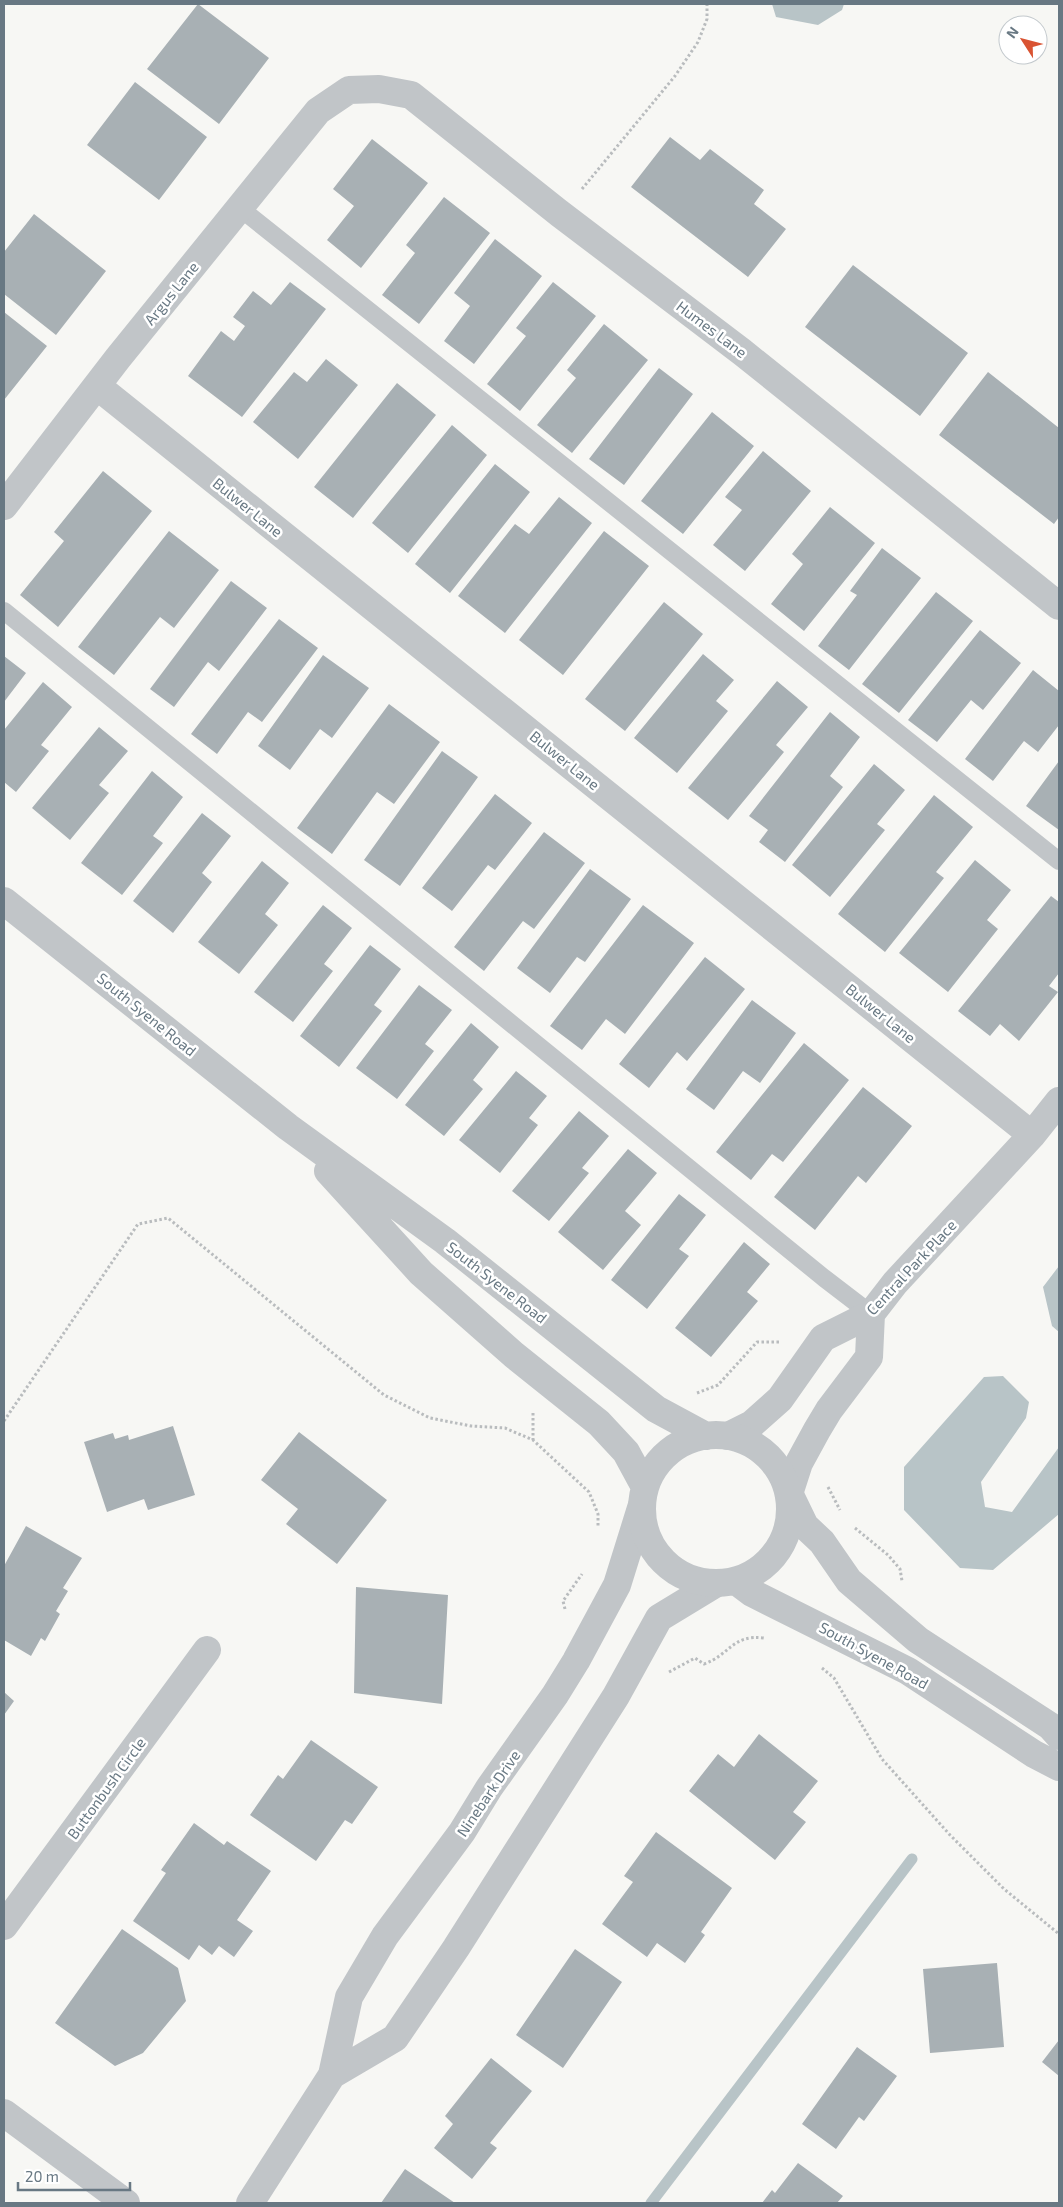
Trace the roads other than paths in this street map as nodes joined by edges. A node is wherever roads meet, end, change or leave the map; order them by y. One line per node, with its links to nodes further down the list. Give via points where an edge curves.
1 (349, 90): 2 (street, Argus Lane, via 318,111); 5 (street, Humes Lane, via 380,89 410,95 742,352)
2 (240, 208): 3 (street, Argus Lane); 7 (lane)
3 (97, 386): 4 (street, Argus Lane); 11 (street, Bulwer Lane)
4 (4, 506)
5 (1059, 606)
6 (4, 611): 12 (lane)
7 (1059, 861)
8 (4, 901): 10 (street, South Syene Road)
9 (1059, 1101): 11 (street, Central Park Place)
10 (288, 1127): 13 (street, South Syene Road, via 445,1241 656,1409); 15 (street, South Syene Road, via 421,1273 598,1423 626,1452)
11 (1032, 1135): 12 (street, Central Park Place, via 895,1283)
12 (871, 1314): 13 (street, Central Park Place, via 823,1338 780,1399 752,1424); 14 (street, via 870,1357 817,1430 799,1463)
13 (717, 1436): 14 (street, South Syene Road, via 750,1442 767,1455 781,1473); 15 (street, via 686,1441 668,1452 654,1468)
14 (789, 1494): 16 (street, South Syene Road, via 790,1516 785,1538 773,1557 757,1572); 18 (street, South Syene Road, via 806,1526 822,1542 849,1581 918,1640 1050,1726)
15 (643, 1498): 16 (street, South Syene Road, via 643,1527 662,1561 695,1581); 21 (street, Ninebark Drive, via 617,1585 556,1695 489,1788 462,1832 385,1936 349,1997)
16 (726, 1583): 19 (street, South Syene Road, via 908,1671); 21 (street, Ninebark Drive, via 659,1618 611,1704 395,2038)
17 (207, 1650): 20 (street, Buttonbush Circle)
18 (1059, 1736)
19 (1059, 1767)
20 (4, 1926)
21 (332, 2075): 24 (street, Ninebark Drive)
22 (4, 2113): 23 (street)
23 (126, 2203)
24 (250, 2203)

